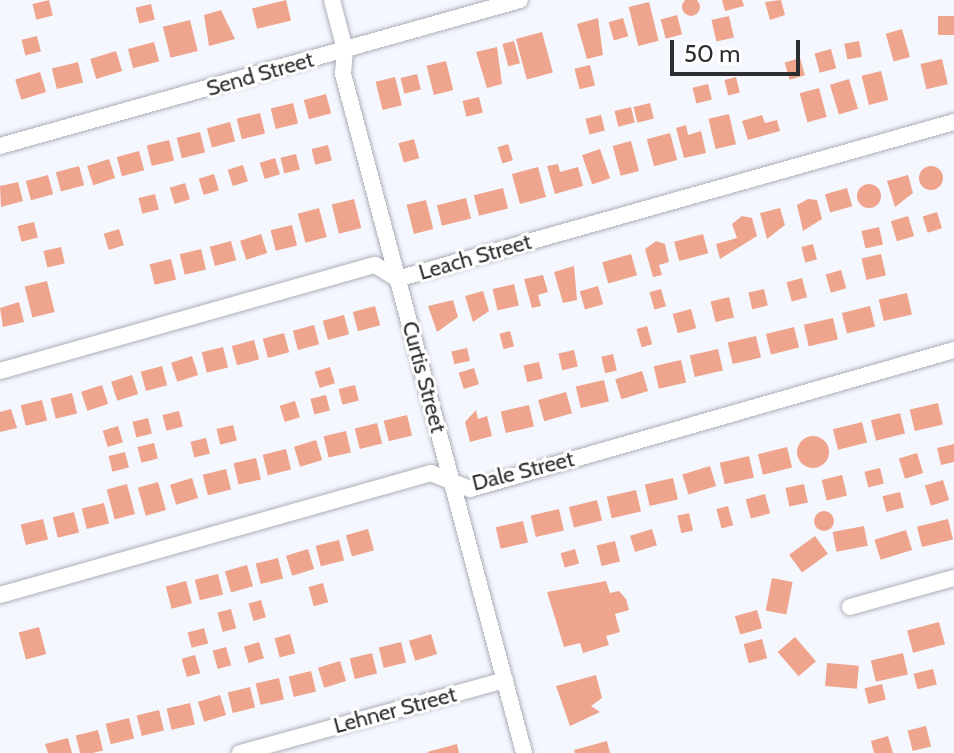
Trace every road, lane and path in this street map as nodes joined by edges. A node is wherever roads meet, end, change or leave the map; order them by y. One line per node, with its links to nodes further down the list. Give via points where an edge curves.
1 (332, 0): 3 (street, Curtis Street)
2 (520, 0): 3 (street, Send Street)
3 (345, 50): 5 (street, Send Street); 6 (street, Curtis Street, via 343,74)
4 (954, 122): 6 (street, Leach Street)
5 (0, 146)
6 (397, 279): 8 (street, Leach Street, via 375,265); 9 (street, Curtis Street)
7 (954, 350): 9 (street, Dale Street, via 470,489)
8 (0, 371)
9 (452, 483): 11 (street, Dale Street, via 431,473); 13 (street, Curtis Street)
10 (954, 578): 12 (street)
11 (0, 595)
12 (850, 607)
13 (505, 680): 14 (street, Lehner Street); 15 (street, Curtis Street)
14 (240, 753)
15 (524, 753)

